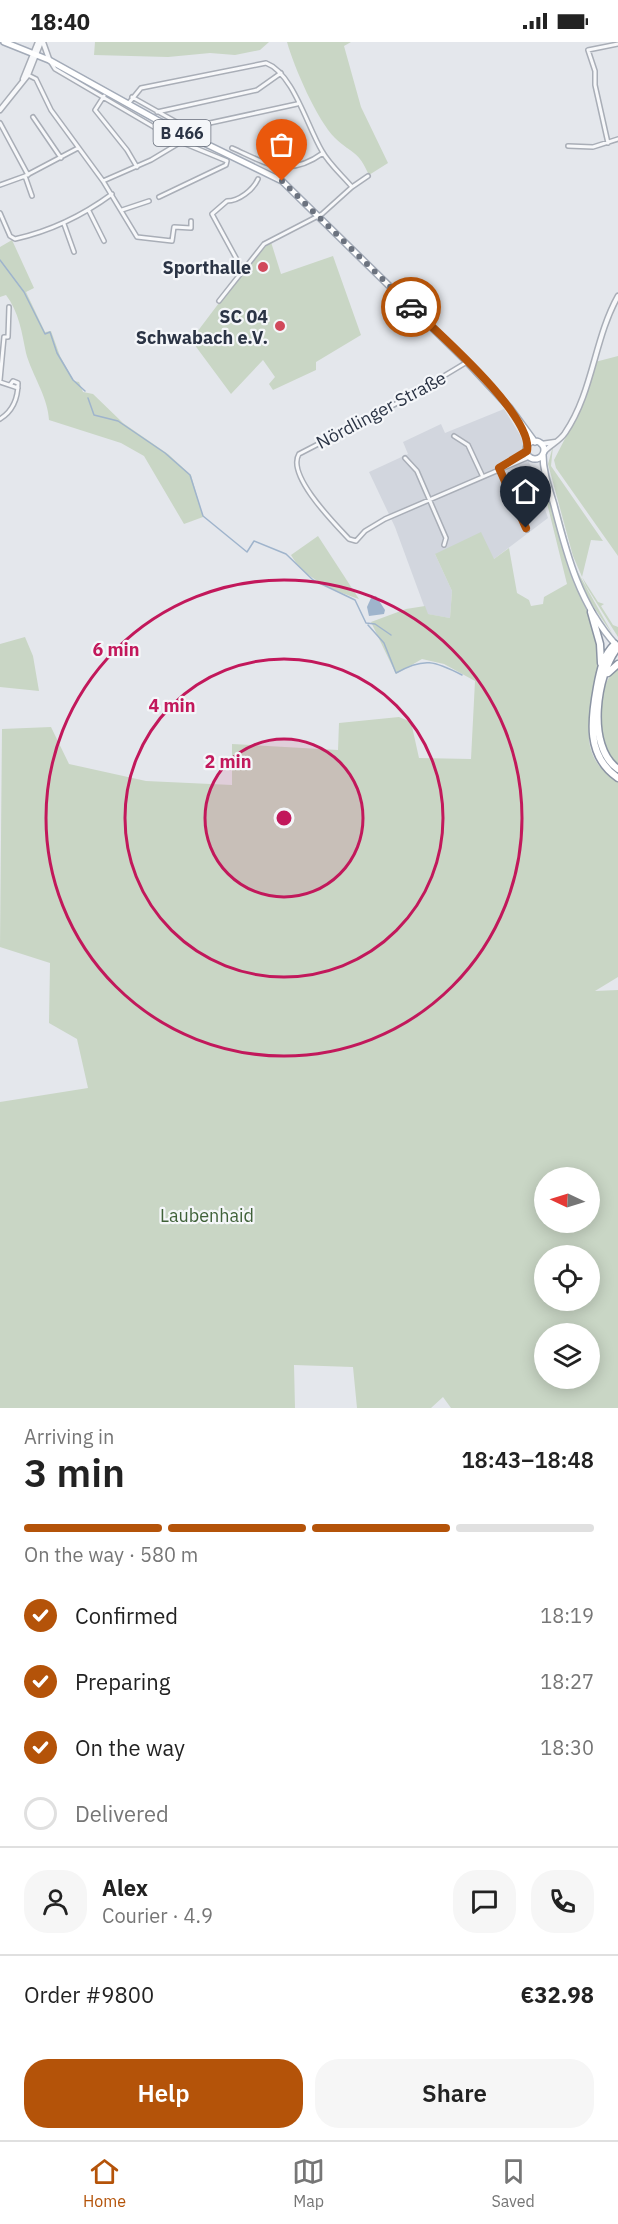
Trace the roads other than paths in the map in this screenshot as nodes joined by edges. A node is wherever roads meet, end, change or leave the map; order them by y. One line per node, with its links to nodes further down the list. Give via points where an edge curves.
1 (4, 42): 4 (main road, Nördlinger Straße / B 466)
2 (41, 42): 4 (street); 5 (street)
3 (618, 44): 19 (street, via 588,50)
4 (36, 54): 5 (main road, Nördlinger Straße / B 466); 7 (street); 8 (street)
5 (49, 60): 9 (street, Nördlinger Straße, via 55,69); 11 (main road, Nördlinger Straße / B 466)
6 (281, 73): 10 (street, via 260,62 141,88); 12 (street); 14 (street, via 257,90)
7 (28, 75): 8 (street); 21 (street, via 36,79 51,110)
8 (22, 82): 13 (street)
9 (104, 96): 18 (street, Nördlinger Straße); 25 (street, via 95,110)
10 (132, 97): 11 (street); 14 (street)
11 (128, 104): 39 (main road, Nördlinger Straße / B 466, via 275,176)
12 (297, 104): 14 (street, via 187,129); 23 (street)
13 (0, 110)
14 (155, 112)
15 (33, 117): 24 (street)
16 (0, 123): 26 (street)
17 (618, 139): 19 (street)
18 (181, 142): 25 (street); 34 (street, Nördlinger Straße, via 227,161 226,165)
19 (608, 143): 20 (street, via 582,148)
20 (568, 146)
21 (78, 148): 24 (street); 29 (street)
22 (232, 148): 23 (street, via 276,168)
23 (323, 153): 31 (street)
24 (61, 158): 26 (street)
25 (137, 167): 29 (street)
26 (26, 176): 30 (street); 33 (street)
27 (368, 176): 31 (street)
28 (258, 179): 44 (street, via 254,188 227,201 212,214)
29 (103, 180): 32 (street)
30 (0, 185)
31 (352, 187): 39 (street)
32 (112, 194): 36 (street); 37 (street)
33 (32, 196)
34 (159, 197)
35 (148, 201): 36 (street)
36 (122, 210): 40 (street, via 135,234 143,240 172,241 174,227 191,228)
37 (89, 211): 41 (street); 42 (street)
38 (0, 213): 41 (street, via 10,236 15,238)
39 (319, 215): 44 (street, via 264,244); 48 (main road, Nördlinger Straße / B 466)
40 (191, 221)
41 (64, 224): 43 (street)
42 (104, 241)
43 (74, 252)
44 (242, 269): 46 (street)
45 (618, 296): 53 (street, via 608,315 582,399)
46 (219, 301)
47 (9, 307): 49 (street)
48 (467, 362): 51 (main road, B 466, via 510,408); 61 (street, Nördlinger Straße, via 299,454 297,467 317,504 349,539 356,541 385,519)
49 (0, 381): 50 (street, via 10,385 16,381 18,388 12,409)
50 (0, 419)
51 (523, 428): 54 (main road, B 466); 55 (main road, B 466)
52 (454, 436): 60 (street, via 468,445)
53 (556, 442): 54 (street); 56 (street)
54 (538, 443): 55 (main road); 56 (main road)
55 (530, 453): 56 (main road); 58 (street); 59 (main road, B 466)
56 (543, 454): 59 (main road, B 466)
57 (405, 458): 61 (street, via 417,471)
58 (499, 468): 60 (street); 62 (street)
59 (545, 473): 64 (main road, B 466, via 568,562)
60 (482, 475): 61 (street)
61 (429, 499): 63 (street, via 446,538)
62 (527, 530)
63 (444, 545)
64 (591, 612): 65 (main road, B 466); 67 (highway, via 600,644)
65 (617, 645): 67 (highway); 68 (highway)
66 (618, 664): 68 (highway)
67 (601, 666): 70 (highway, via 593,712 593,741 602,763)
68 (604, 679): 69 (highway, via 598,731 608,759)
69 (618, 769)
70 (618, 778)

